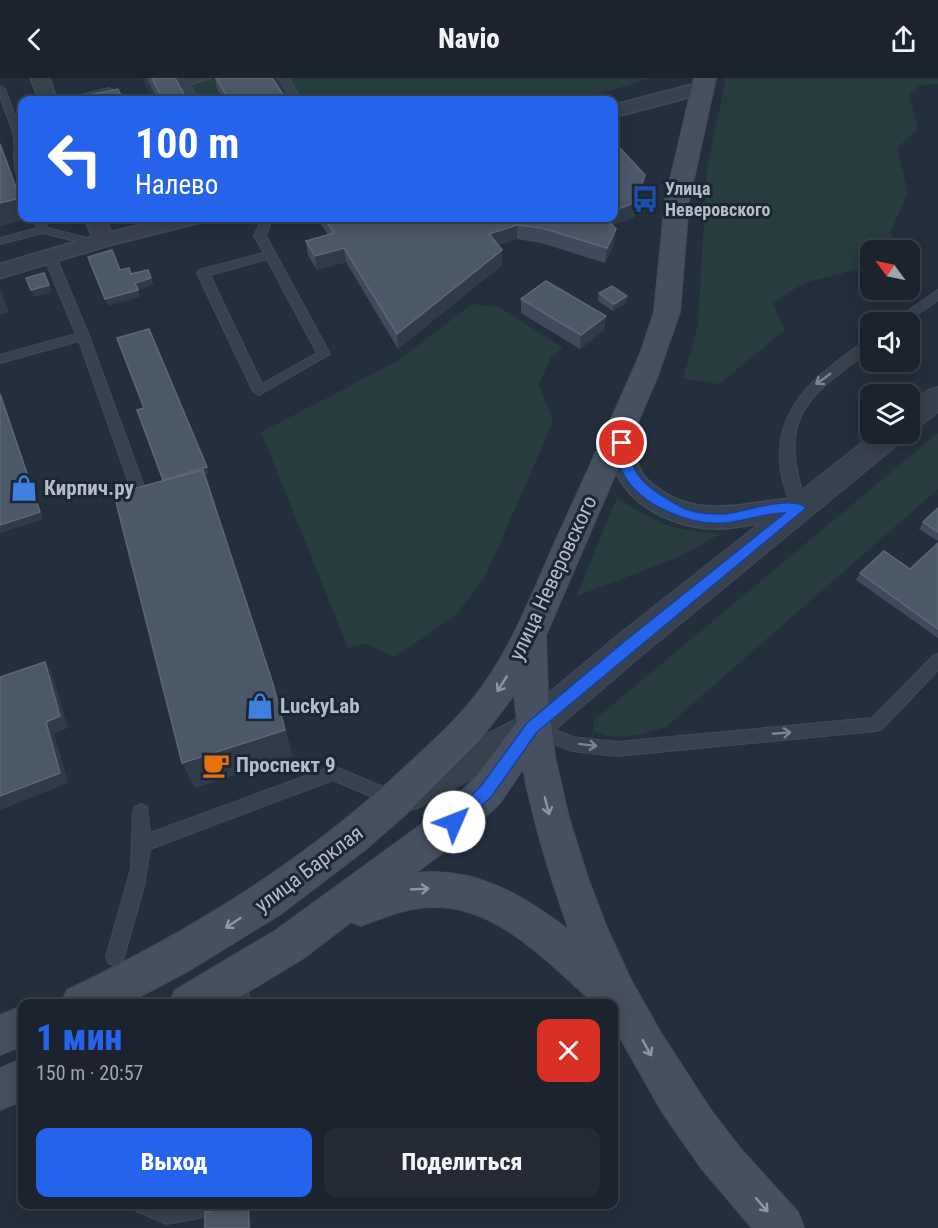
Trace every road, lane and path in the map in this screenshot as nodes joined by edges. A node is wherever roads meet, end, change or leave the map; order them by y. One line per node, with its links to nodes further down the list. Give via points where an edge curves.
1 (40, 78): 8 (street)
2 (206, 78): 4 (lane)
3 (284, 78): 11 (lane)
4 (182, 81): 10 (lane)
5 (704, 83): 12 (street); 33 (main road, улица Неверовского, via 677,201 667,312)
6 (0, 89): 14 (lane)
7 (114, 90): 9 (lane)
8 (47, 96)
9 (85, 96)
10 (191, 96)
11 (294, 96)
12 (618, 110)
13 (18, 111): 14 (lane)
14 (9, 113): 15 (lane)
15 (18, 136)
16 (40, 222): 20 (lane)
17 (96, 222): 22 (street)
18 (178, 222): 22 (street)
19 (265, 222): 23 (lane, via 260,236)
20 (43, 230): 21 (lane); 22 (lane)
21 (0, 241)
22 (99, 241): 24 (street)
23 (270, 255): 23 (lane, via 324,354 259,391 203,273)
24 (50, 257): 25 (street); 28 (lane)
25 (0, 271)
26 (938, 294): 27 (lane)
27 (914, 312)
28 (83, 336): 30 (lane); 35 (lane)
29 (860, 351): 36 (lane, one-way to 36, via 809,389 791,415 787,460)
30 (0, 359)
31 (938, 397): 32 (street)
32 (920, 411)
33 (622, 430): 36 (street, via 623,456 629,473 641,488 677,512 700,518 725,518 775,508); 37 (main road, улица Неверовского)
34 (880, 444): 36 (street, улица Барклая)
35 (137, 486)
36 (800, 508): 39 (street, улица Барклая)
37 (531, 633): 39 (main road); 40 (main road, улица Неверовского, one-way to 40, via 481,712)
38 (938, 660): 39 (lane, one-way to 38, via 572,744 617,749 876,724)
39 (532, 728): 40 (street, улица Барклая); 43 (main road, улица Барклая, via 487,791 454,822); 46 (main road, one-way to 46, via 547,807 583,914)
40 (398, 800): 42 (lane, via 333,773); 47 (main road, улица Барклая, one-way to 47, via 268,901 214,936)
41 (141, 812): 42 (lane)
42 (144, 843): 44 (lane, via 140,877)
43 (290, 944): 45 (main road, улица Барклая); 46 (main road, one-way to 46, via 402,890 443,888 474,893 516,915)
44 (115, 957)
45 (237, 991): 48 (main road, улица Барклая)
46 (618, 997): 55 (main road, one-way to 55, via 658,1069 707,1141)
47 (91, 999)
48 (207, 999)
49 (18, 1028): 50 (main road)
50 (0, 1035)
51 (18, 1082): 52 (main road)
52 (0, 1089)
53 (156, 1209): 54 (lane, via 168,1214)
54 (194, 1209)
55 (782, 1228)

